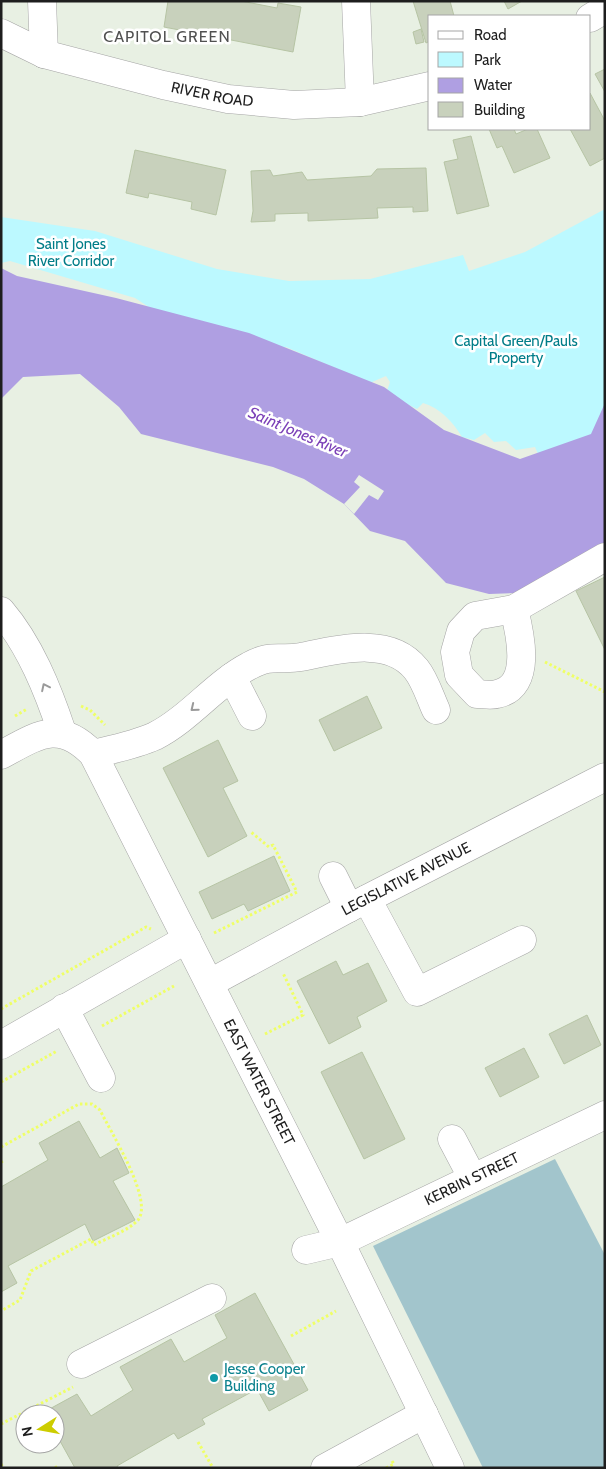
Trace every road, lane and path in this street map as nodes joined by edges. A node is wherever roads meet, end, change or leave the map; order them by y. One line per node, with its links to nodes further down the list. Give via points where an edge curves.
1 (42, 1): 6 (street)
2 (356, 1): 8 (street)
3 (605, 9): 4 (street)
4 (591, 17)
5 (1, 34): 6 (street, RIVER ROAD)
6 (44, 54): 8 (street, RIVER ROAD, via 228,99 294,105)
7 (428, 86): 8 (street, RIVER ROAD)
8 (360, 102)
9 (605, 557): 10 (street)
10 (514, 609): 12 (street); 12 (street, via 475,616 462,631 455,652 459,675 477,694 497,694 512,687 519,671)
11 (1, 611): 21 (street, one-way to 11, via 52,701 17,630)
12 (522, 650): 14 (path)
13 (232, 677): 17 (street, via 267,657 296,658 343,648 367,647 395,653 416,668); 18 (street); 22 (street, one-way to 22, via 156,735)
14 (605, 692)
15 (75, 704): 20 (path, via 90,710)
16 (34, 705): 19 (path)
17 (436, 710)
18 (252, 716)
19 (10, 719)
20 (110, 731)
21 (51, 733): 22 (street, EAST WATER STREET, via 80,741); 23 (street)
22 (93, 754): 30 (street, EAST WATER STREET)
23 (1, 755)
24 (605, 777): 27 (street, LEGISLATIVE AVENUE)
25 (251, 832): 29 (path, via 269,847 273,845 297,892)
26 (333, 876): 27 (street)
27 (358, 903): 31 (street, via 417,992); 33 (street, LEGISLATIVE AVENUE)
28 (154, 930): 36 (path, via 146,927)
29 (214, 933)
30 (188, 939): 33 (street, EAST WATER STREET); 35 (street)
31 (522, 940)
32 (279, 965): 37 (path, via 303,1015)
33 (210, 983): 46 (street, EAST WATER STREET)
34 (174, 986): 38 (path)
35 (64, 1008): 38 (street); 39 (street)
36 (1, 1009)
37 (264, 1034)
38 (80, 1038): 40 (street); 41 (path)
39 (1, 1044)
40 (101, 1078)
41 (1, 1082)
42 (605, 1115): 45 (street, KERBIN STREET)
43 (452, 1139): 45 (street)
44 (1, 1147): 49 (path, via 80,1104 92,1104 100,1110 132,1174 142,1207 137,1220 131,1225 94,1245 91,1239 31,1271 20,1300)
45 (472, 1178): 46 (street, KERBIN STREET)
46 (340, 1242): 47 (street, KERBIN STREET); 53 (street, EAST WATER STREET)
47 (306, 1250)
48 (212, 1298): 52 (street)
49 (1, 1311)
50 (336, 1311): 51 (path)
51 (291, 1336)
52 (77, 1376): 54 (path)
53 (424, 1414): 59 (street); 60 (street, EAST WATER STREET)
54 (1, 1424)
55 (198, 1442): 58 (path)
56 (1, 1464): 57 (path)
57 (3, 1468)
58 (212, 1468)
59 (325, 1468)
60 (450, 1468)

